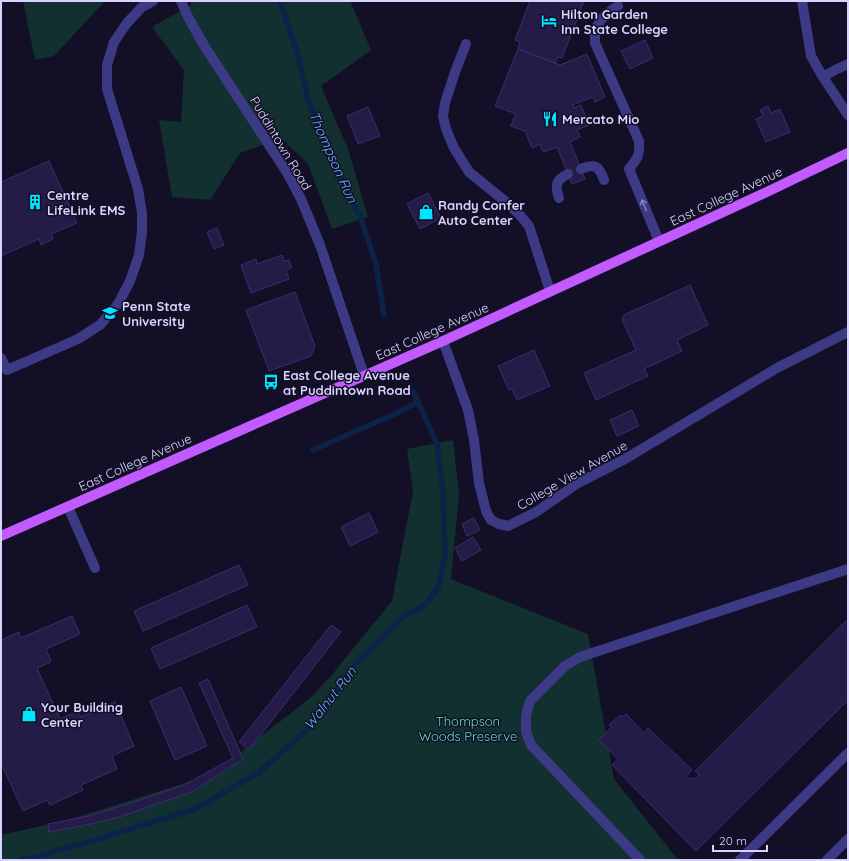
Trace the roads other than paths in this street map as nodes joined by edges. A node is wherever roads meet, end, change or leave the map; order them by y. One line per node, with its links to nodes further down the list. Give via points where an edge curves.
1 (153, 1): 18 (street, via 142,7 127,23 114,42 107,65 107,89 138,189 142,212 139,255 130,281 118,304 100,325 78,339 7,370)
2 (181, 1): 19 (street, Puddintown Road, via 205,46 286,171 301,199 320,245)
3 (802, 1): 7 (street, via 811,56)
4 (618, 6): 14 (street, one-way to 4, via 629,169 640,151 639,141 595,43 595,32 599,23 609,11)
5 (466, 44): 15 (street, via 445,103 443,116 446,129 469,172 506,202 528,226)
6 (848, 64): 7 (street)
7 (823, 78): 8 (street)
8 (848, 115)
9 (848, 153): 14 (main road, East College Avenue)
10 (581, 169): 12 (street, via 589,165 596,166)
11 (568, 174): 13 (street, via 561,177 557,183)
12 (604, 180)
13 (559, 198)
14 (659, 241): 15 (main road, East College Avenue)
15 (550, 291): 17 (main road, East College Avenue)
16 (848, 332): 17 (street, College View Avenue, via 777,368 625,459 578,483 536,512 508,526 491,520 486,511 468,410)
17 (443, 340): 19 (main road, East College Avenue)
18 (1, 358)
19 (364, 375): 20 (main road, East College Avenue)
20 (68, 507): 21 (main road, East College Avenue); 22 (street)
21 (1, 536)
22 (95, 568)
23 (848, 570): 26 (street, via 580,657 565,666 530,701 526,716 526,732 531,745)
24 (848, 753): 27 (street)
25 (848, 839): 28 (street)
26 (640, 860)
27 (740, 860)
28 (826, 860)

